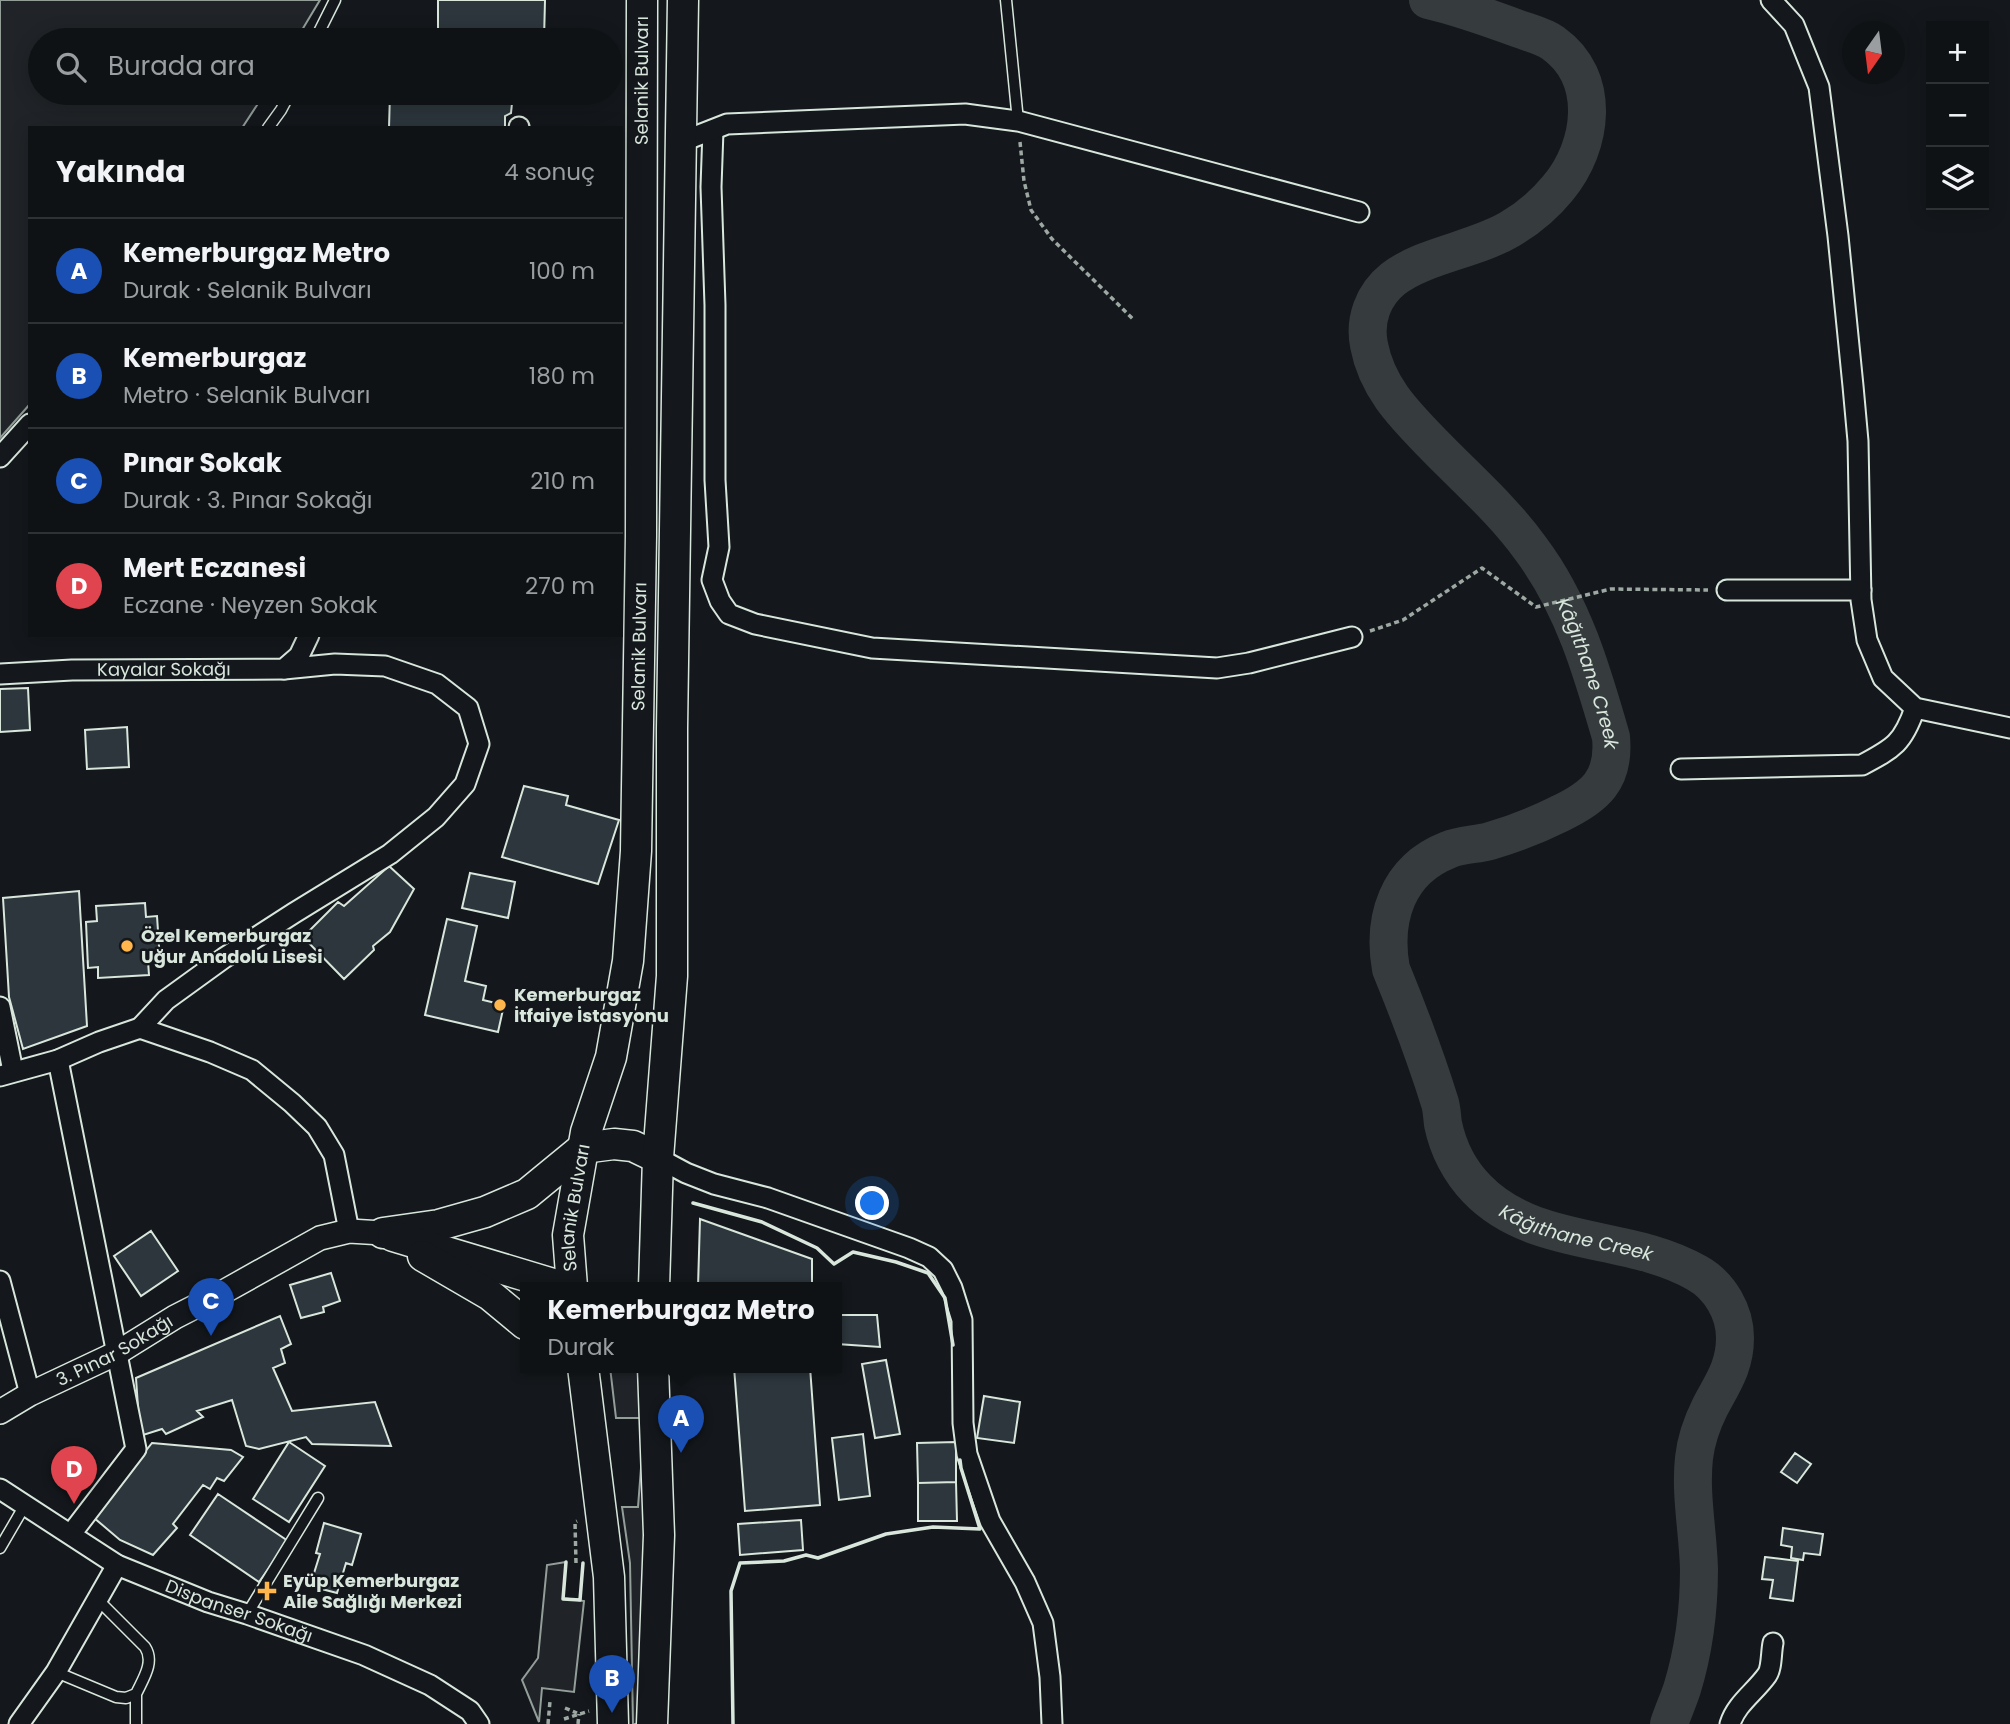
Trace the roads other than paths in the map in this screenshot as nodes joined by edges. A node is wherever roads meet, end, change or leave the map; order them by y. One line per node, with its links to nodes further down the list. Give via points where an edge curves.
1 (335, 0): 6 (lane)
2 (642, 0): 8 (main road, Selanik Bulvarı)
3 (683, 0): 7 (main road, Selanik Bulvarı)
4 (1006, 0): 10 (lane)
5 (1771, 0): 20 (street, via 1794,25 1819,87 1856,427)
6 (321, 28)
7 (681, 88): 8 (main road); 13 (main road, Selanik Bulvarı)
8 (641, 89): 15 (main road, Selanik Bulvarı)
9 (284, 105): 11 (lane)
10 (1018, 121): 12 (street, via 965,114 727,124); 14 (street)
11 (269, 126)
12 (713, 130): 13 (street); 22 (street, via 719,547 712,580 729,614 755,624 872,648 1217,668)
13 (681, 142): 33 (main road, Selanik Bulvarı, via 671,976)
14 (1359, 212)
15 (631, 318): 18 (main road, Selanik Bulvarı)
16 (28, 426): 17 (street)
17 (0, 457)
18 (631, 538): 32 (main road, Selanik Bulvarı, via 636,851 628,961 611,1057)
19 (1727, 590): 20 (street)
20 (1861, 590): 25 (street, via 1867,640 1883,678)
21 (308, 637): 23 (street, via 299,656)
22 (1352, 637)
23 (284, 669): 24 (street, Kayalar Sokağı); 29 (street, Kayalar Sokağı, via 385,666 437,684 468,708 479,744 466,784 436,817 390,854 224,958 166,1000)
24 (0, 674)
25 (1916, 708): 26 (street); 27 (street, via 1906,733 1886,752 1861,765)
26 (2010, 728)
27 (1681, 769)
28 (0, 1007): 31 (street)
29 (139, 1028): 30 (street); 34 (street, via 252,1070 317,1127 334,1155)
30 (58, 1060): 31 (street); 41 (street)
31 (7, 1073)
32 (583, 1148): 33 (main road, via 633,1146); 35 (main road, via 527,1194 485,1212); 38 (main road, Selanik Bulvarı, via 568,1235)
33 (658, 1158): 39 (main road, Selanik Bulvarı); 62 (street, via 713,1184 768,1198 909,1248 943,1270 962,1320 967,1454 990,1521 1043,1623)
34 (349, 1231): 35 (street, 3. Pınar Sokağı); 41 (street, 3. Pınar Sokağı, via 320,1238)
35 (383, 1233): 37 (main road); 40 (main road, via 490,1295)
36 (0, 1281): 44 (street)
37 (546, 1282)
38 (572, 1282)
39 (651, 1282)
40 (520, 1320)
41 (117, 1353): 44 (street, 3. Pınar Sokağı); 49 (street, via 136,1449)
42 (583, 1373): 60 (main road, via 609,1577)
43 (653, 1373): 61 (main road, via 659,1535)
44 (30, 1394): 45 (street, 3. Pınar Sokağı)
45 (0, 1412)
46 (0, 1489): 48 (street, Dispanser Sokağı)
47 (318, 1498): 53 (lane)
48 (25, 1505): 49 (street, Dispanser Sokağı); 50 (lane)
49 (71, 1534): 51 (street, Dispanser Sokağı)
50 (0, 1548)
51 (117, 1565): 52 (street); 53 (street, Dispanser Sokağı)
52 (97, 1600): 55 (street); 56 (lane, via 149,1653 150,1662)
53 (247, 1614): 59 (street, Dispanser Sokağı, via 364,1655 430,1685 470,1712)
54 (1773, 1643): 63 (street, via 1769,1673)
55 (56, 1672): 56 (lane, via 116,1697); 57 (street)
56 (136, 1694): 58 (lane)
57 (19, 1724)
58 (136, 1724)
59 (479, 1724)
60 (613, 1724)
61 (652, 1724)
62 (1052, 1724)
63 (1730, 1724)

